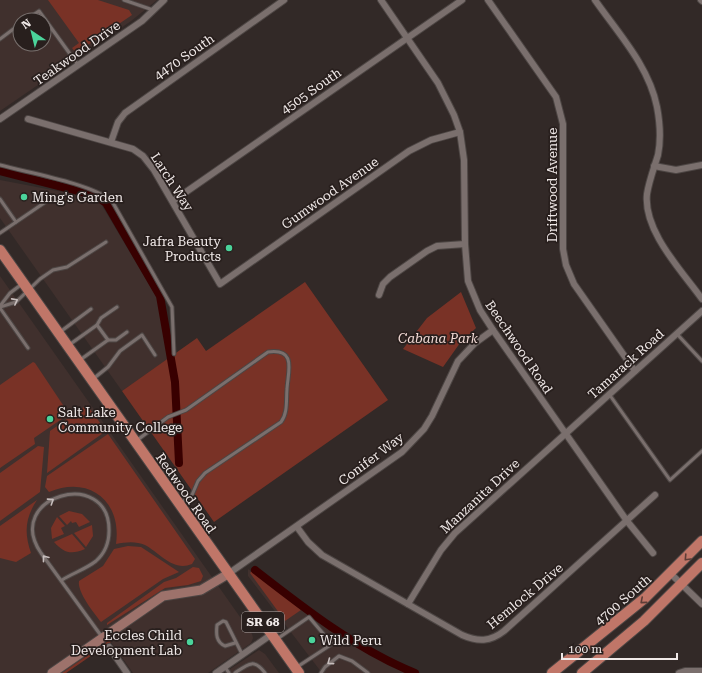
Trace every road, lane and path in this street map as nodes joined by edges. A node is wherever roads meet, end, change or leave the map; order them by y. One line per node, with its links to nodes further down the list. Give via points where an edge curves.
1 (124, 0): 8 (lane)
2 (164, 0): 8 (street, Teakwood Drive)
3 (284, 0): 17 (street, 4470 South, via 124,113)
4 (381, 0): 11 (street, Beechwood Road)
5 (462, 0): 11 (street, 4505 South)
6 (488, 0): 49 (street, Driftwood Avenue, via 550,88 559,105 563,124 563,249 566,265 574,284)
7 (595, 0): 20 (street, via 637,60 653,91 660,136)
8 (155, 10): 13 (street, Teakwood Drive)
9 (52, 29): 13 (lane)
10 (12, 30): 12 (lane)
11 (407, 38): 16 (street, Beechwood Road, via 438,83); 23 (street, 4505 South)
12 (0, 39)
13 (78, 65): 14 (street, Teakwood Drive)
14 (0, 119)
15 (28, 119): 17 (street, Larch Way)
16 (460, 132): 27 (street, Beechwood Road, via 464,160); 29 (street, Gumwood Avenue, via 431,140 409,151)
17 (111, 142): 23 (street, Larch Way, via 132,149 143,156)
18 (0, 165): 45 (lane, via 65,182 104,195 112,201 172,307)
19 (702, 165): 20 (street, via 676,170)
20 (654, 166): 32 (street, via 647,194 651,224)
21 (0, 199): 24 (lane)
22 (47, 201): 24 (lane)
23 (173, 202): 29 (street, Larch Way)
24 (16, 222): 25 (lane)
25 (0, 233)
26 (106, 242): 30 (lane, via 67,267 53,270)
27 (465, 244): 31 (street, via 441,246 427,252 390,277 383,284); 38 (street, Beechwood Road, via 466,269 471,292)
28 (0, 250): 30 (main road, Redwood Road / SR 68)
29 (220, 284)
30 (26, 287): 33 (lane, via 10,293); 33 (lane, one-way to 30, via 16,302); 40 (main road, Redwood Road / SR 68)
31 (379, 295)
32 (702, 299)
33 (0, 307): 44 (lane)
34 (117, 307): 37 (lane, via 101,318)
35 (91, 309): 40 (lane)
36 (702, 311): 41 (street, Tamarack Road)
37 (98, 325): 42 (lane); 43 (lane)
38 (493, 330): 52 (street, Beechwood Road); 58 (street, Conifer Way, via 475,343 458,362 432,416 413,441 390,461)
39 (127, 332): 42 (lane, via 116,340)
40 (58, 333): 43 (main road, Redwood Road / SR 68)
41 (677, 334): 48 (lane); 49 (street, Tamarack Road)
42 (108, 340): 47 (lane)
43 (68, 346): 47 (main road, Redwood Road / SR 68)
44 (28, 348)
45 (174, 354)
46 (155, 355): 50 (lane, via 142,335 120,351 108,367)
47 (78, 361): 50 (main road, Redwood Road / SR 68)
48 (702, 361)
49 (635, 371): 51 (street, Tamarack Road)
50 (92, 380): 53 (main road, Redwood Road / SR 68)
51 (609, 394): 52 (street, Tamarack Road); 54 (lane, via 670,480)
52 (566, 433): 57 (street, Beechwood Road); 66 (street, Manzanita Drive, via 448,541)
53 (135, 442): 56 (main road, Redwood Road / SR 68); 56 (lane, via 268,352 284,354 289,360 286,416 281,422 205,473 192,495)
54 (702, 451)
55 (655, 495): 57 (street, Hemlock Drive)
56 (179, 505): 62 (main road, Redwood Road / SR 68)
57 (627, 521): 60 (street, Beechwood Road); 66 (street, Hemlock Drive, via 493,638 482,641 471,639)
58 (297, 527): 62 (street, Conifer Way); 66 (street, Hemlock Drive, via 322,555)
59 (702, 541): 63 (main road, 4700 South, one-way to 63)
60 (652, 553)
61 (702, 563): 65 (main road)
62 (228, 574): 68 (street, via 201,590 163,596); 69 (main road, Redwood Road / SR 68)
63 (671, 574): 65 (street); 85 (main road, 4700 South, one-way to 85, via 624,617)
64 (62, 580): 64 (lane, one-way to 64, via 37,548 34,525 38,512 48,502 61,495 78,494 94,500 105,511 109,536 104,550 96,561); 68 (lane)
65 (682, 584): 67 (street); 86 (main road)
66 (408, 604)
67 (702, 604)
68 (102, 637): 77 (street)
69 (274, 637): 72 (street); 74 (main road, Redwood Road / SR 68); 74 (lane, via 309,617 332,644)
70 (235, 643): 70 (lane, via 226,622 223,621 218,625 217,639 220,644 230,646); 72 (lane)
71 (109, 647): 78 (street)
72 (242, 654): 73 (street)
73 (225, 667): 79 (street); 80 (lane)
74 (299, 671)
75 (702, 671): 87 (street)
76 (367, 672): 83 (lane, one-way to 83, via 339,656 324,666); 84 (lane)
77 (52, 673)
78 (127, 673)
79 (216, 673)
80 (229, 673)
81 (235, 673): 82 (lane, via 254,663 260,665)
82 (265, 673)
83 (321, 673)
84 (363, 673)
85 (552, 673)
86 (582, 673)
87 (679, 673)

